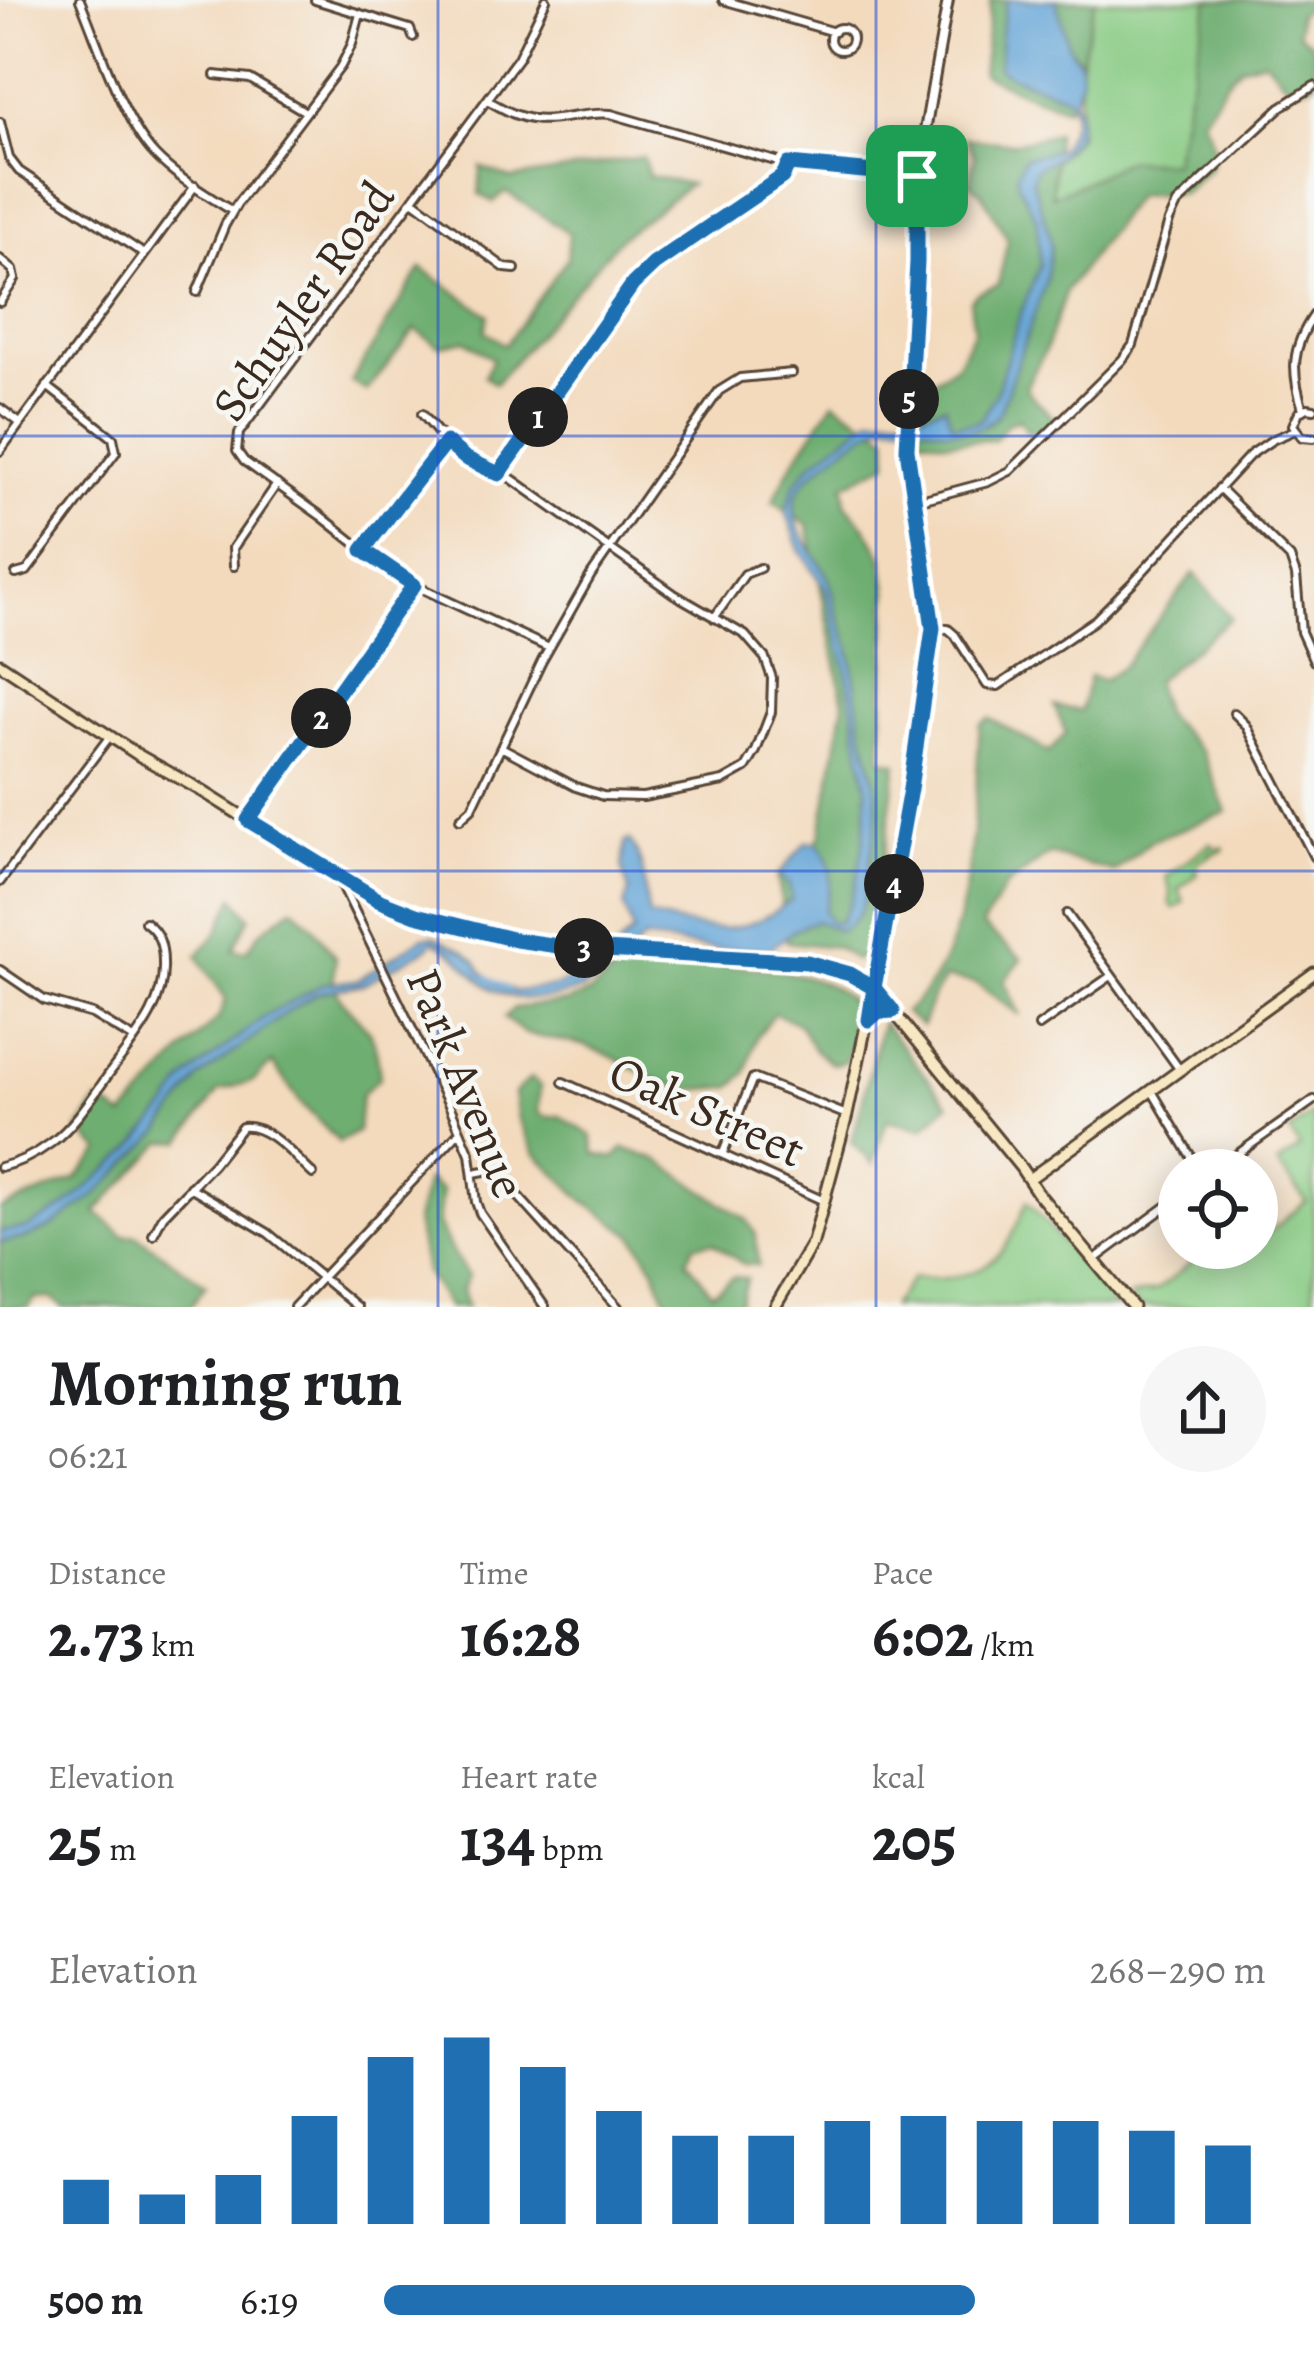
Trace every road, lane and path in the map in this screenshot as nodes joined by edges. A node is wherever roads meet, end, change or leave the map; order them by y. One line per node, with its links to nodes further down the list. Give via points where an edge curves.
1 (80, 0): 16 (street, via 140,136)
2 (315, 0): 6 (street)
3 (546, 0): 11 (street, Schuyler Road)
4 (723, 0): 7 (street)
5 (948, 0): 15 (street)
6 (360, 14): 8 (street, via 410,29); 12 (street, via 346,56)
7 (834, 32)
8 (413, 37)
9 (215, 75): 12 (street, via 250,79)
10 (1314, 86): 39 (street, via 1177,204 1138,335 1120,362 1010,471)
11 (487, 100): 14 (street, via 534,119 611,113); 17 (street, Schuyler Road)
12 (306, 112): 18 (street)
13 (1, 128): 19 (street, via 19,171)
14 (789, 164): 15 (street); 36 (street, via 782,177 633,284)
15 (917, 176): 39 (street, via 908,427)
16 (195, 186): 18 (street); 19 (street)
17 (413, 200): 21 (street); 37 (street, Schuyler Road, via 239,434 240,456)
18 (232, 212): 22 (street)
19 (144, 254): 26 (street)
20 (0, 259): 23 (street, via 15,274)
21 (515, 269)
22 (197, 292)
23 (0, 302)
24 (1314, 315): 28 (street, via 1295,357)
25 (792, 373): 40 (street, via 724,386)
26 (47, 386): 31 (street); 44 (street, via 116,447 27,571)
27 (0, 408): 31 (street)
28 (1303, 409): 29 (street); 32 (street)
29 (1314, 409)
30 (422, 414): 34 (street)
31 (20, 423): 35 (street)
32 (1294, 430): 33 (street); 38 (street, via 1250,455)
33 (1314, 438)
34 (446, 442): 36 (street); 41 (street)
35 (0, 451)
36 (499, 474): 40 (street)
37 (277, 484): 41 (street, Schuyler Road); 42 (street, via 237,541)
38 (1219, 488): 47 (street, via 1095,620 998,686 987,686 955,634); 49 (street, via 1290,558 1301,632)
39 (914, 502): 47 (street)
40 (608, 547): 46 (street); 48 (street)
41 (363, 550): 45 (street, Schuyler Road)
42 (234, 566)
43 (760, 568): 46 (street, via 745,574)
44 (16, 574)
45 (414, 585): 48 (street, Schuyler Road); 55 (street)
46 (714, 618): 53 (street, via 751,640 772,678 771,712 739,773 616,797 576,787)
47 (933, 628): 64 (street)
48 (549, 648): 53 (street)
49 (1314, 661)
50 (0, 664): 52 (main road)
51 (1234, 712): 56 (street)
52 (110, 736): 55 (main road); 58 (street)
53 (501, 747): 54 (street)
54 (460, 819)
55 (248, 820): 57 (main road)
56 (1314, 857)
57 (338, 878): 64 (main road, via 416,915 516,940 807,962); 74 (street, Park Avenue)
58 (0, 882)
59 (1067, 914): 63 (street)
60 (145, 922): 68 (street, via 160,942 162,981)
61 (0, 970): 68 (street, via 44,1000 92,1014)
62 (1314, 973): 69 (main road)
63 (1111, 976): 67 (street); 69 (street)
64 (874, 988): 65 (main road); 66 (main road)
65 (893, 1011): 66 (main road); 81 (main road)
66 (869, 1020): 73 (main road)
67 (1039, 1026)
68 (134, 1039): 78 (street, via 62,1133)
69 (1180, 1070): 71 (main road)
70 (563, 1082): 77 (street, Oak Street)
71 (1152, 1091): 75 (street); 81 (main road)
72 (1314, 1100): 76 (street)
73 (847, 1114): 77 (street, via 753,1078); 83 (main road)
74 (460, 1130): 79 (street, Park Avenue); 87 (street)
75 (1187, 1149)
76 (1245, 1149)
77 (723, 1153): 83 (street, Oak Street)
78 (0, 1167)
79 (474, 1173): 90 (street, Park Avenue, via 481,1213); 91 (street, via 500,1176)
80 (314, 1174): 82 (street, via 247,1125)
81 (1029, 1179): 86 (main road)
82 (190, 1187): 85 (street); 87 (street)
83 (824, 1201): 92 (main road, via 810,1248)
84 (1158, 1212): 86 (street)
85 (153, 1234)
86 (1095, 1259): 93 (main road)
87 (322, 1276): 88 (street); 89 (street)
88 (294, 1307)
89 (357, 1307)
90 (545, 1307)
91 (618, 1307)
92 (775, 1307)
93 (1133, 1307)

